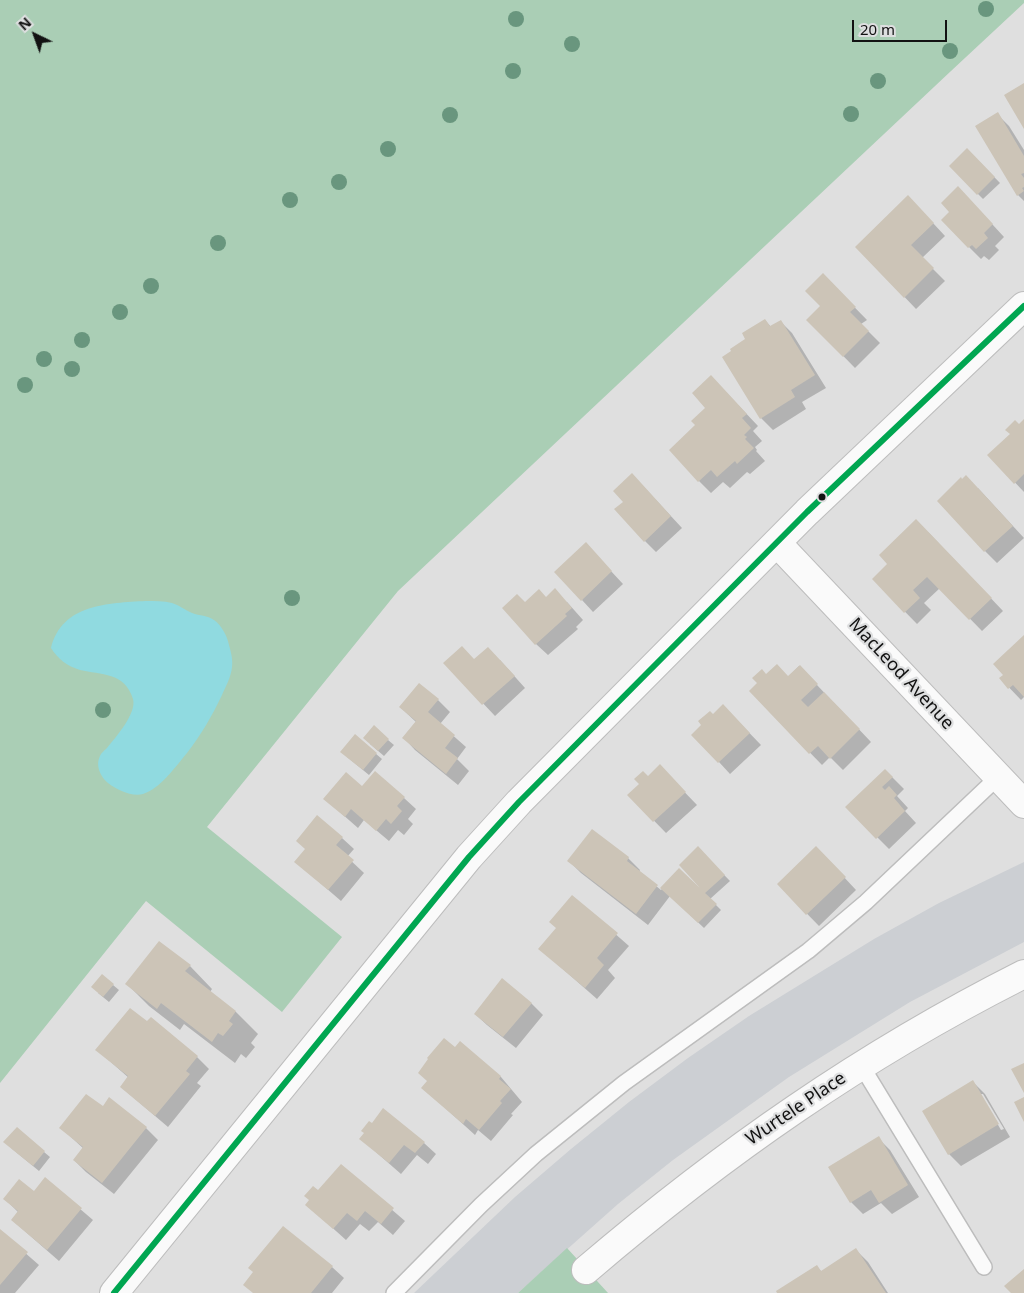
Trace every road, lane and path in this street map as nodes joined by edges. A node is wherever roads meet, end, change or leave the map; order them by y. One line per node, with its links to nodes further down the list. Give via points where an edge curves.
1 (1024, 306): 2 (street)
2 (778, 543): 3 (street, MacLeod Avenue); 9 (street, via 518,802 469,857)
3 (998, 777): 4 (street, MacLeod Avenue); 10 (lane, via 866,902 808,951 624,1083 536,1154 474,1211)
4 (1024, 804)
5 (1024, 974): 6 (street, Wurtele Place)
6 (861, 1065): 7 (lane); 8 (street, Wurtele Place, via 708,1170)
7 (984, 1267)
8 (586, 1270)
9 (114, 1293)
10 (394, 1293)

